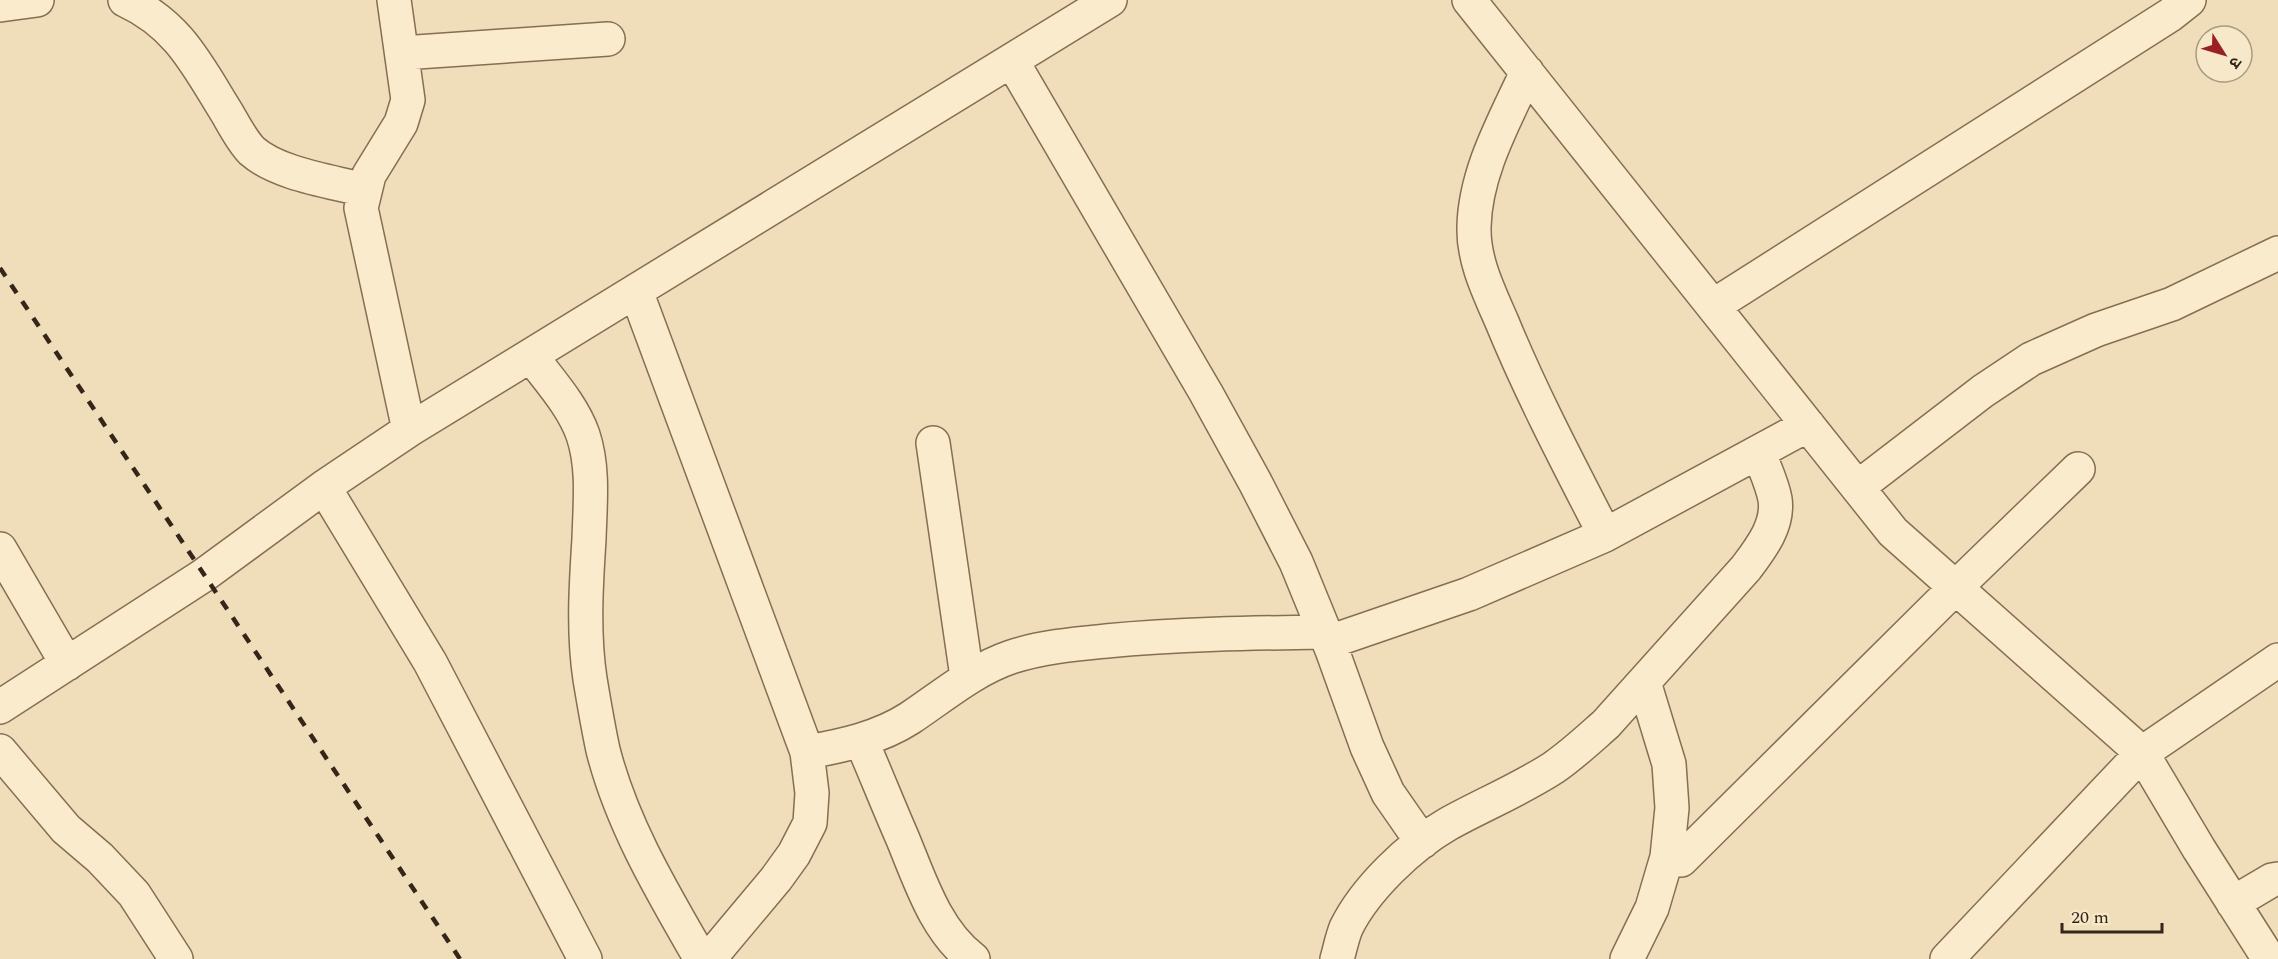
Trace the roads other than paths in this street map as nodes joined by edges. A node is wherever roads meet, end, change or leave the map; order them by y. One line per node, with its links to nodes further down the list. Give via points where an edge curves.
1 (37, 0): 7 (street)
2 (125, 0): 12 (street, via 160,20 189,51 251,150 270,164)
3 (394, 0): 9 (street)
4 (1110, 0): 10 (street)
5 (1469, 0): 11 (street)
6 (2189, 0): 15 (street)
7 (0, 5)
8 (608, 39): 9 (street)
9 (402, 54): 12 (street, via 408,100 401,123)
10 (1012, 61): 14 (street); 27 (street, via 1255,482 1296,562)
11 (1527, 72): 15 (street); 24 (street, via 1493,146 1480,186 1474,227 1478,262 1524,375)
12 (364, 190): 18 (street, via 361,208)
13 (2278, 254): 23 (street, via 2172,304 2096,330 2031,359 1983,391)
14 (636, 291): 16 (street); 35 (street)
15 (1713, 306): 17 (street)
16 (531, 356): 18 (street); 43 (street, via 568,407 590,459 585,606 590,677 604,751 625,814 650,868)
17 (1808, 425): 20 (street); 23 (street)
18 (410, 430): 22 (street)
19 (933, 443): 30 (street)
20 (1759, 453): 24 (street); 31 (street, via 1775,500 1766,543)
21 (2078, 469): 26 (street)
22 (324, 487): 29 (street, via 204,575); 42 (street, via 430,662)
23 (1858, 488): 26 (street, via 1893,532)
24 (1605, 535): 27 (street, via 1469,594)
25 (0, 549): 29 (street)
26 (1956, 587): 36 (street); 38 (street)
27 (1327, 637): 30 (street, via 1154,636 1068,645 1012,657); 37 (street, via 1388,793)
28 (2278, 660): 36 (street)
29 (67, 664): 32 (street)
30 (967, 677): 33 (street, via 909,718)
31 (1644, 682): 37 (street, via 1606,724 1552,768); 47 (street, via 1669,764 1672,808 1667,857 1652,908)
32 (0, 707)
33 (861, 740): 35 (street); 45 (street, via 920,882 945,931)
34 (0, 752): 41 (street, via 66,829 134,894)
35 (807, 752): 44 (street, via 812,793 810,823 776,879)
36 (2142, 753): 40 (street); 48 (street)
37 (1422, 842): 46 (street, via 1369,893 1346,928)
38 (1681, 860)
39 (2278, 879): 40 (street)
40 (2233, 903): 49 (street)
41 (176, 959)
42 (585, 959)
43 (701, 959)
44 (709, 959)
45 (973, 959)
46 (1337, 959)
47 (1627, 959)
48 (1947, 959)
49 (2269, 959)

